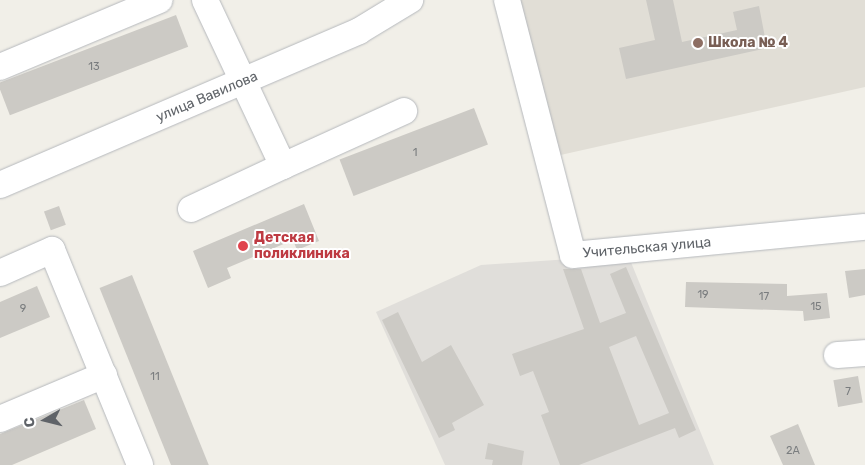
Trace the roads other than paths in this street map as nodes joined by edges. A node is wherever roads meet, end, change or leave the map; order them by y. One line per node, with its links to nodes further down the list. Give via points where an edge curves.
1 (159, 0): 5 (street)
2 (205, 0): 6 (street)
3 (410, 0): 6 (street, улица Вавилова, via 359,31)
4 (507, 0): 11 (street, Учительская улица, via 572,255)
5 (0, 66)
6 (243, 82): 8 (street); 9 (street, улица Вавилова)
7 (404, 111): 8 (street)
8 (283, 166): 10 (street)
9 (0, 185)
10 (192, 208)
11 (865, 227)
12 (0, 272): 15 (street, via 52,250)
13 (865, 353): 14 (street)
14 (837, 356)
15 (104, 375): 16 (street); 17 (street)
16 (0, 420)
17 (140, 465)

